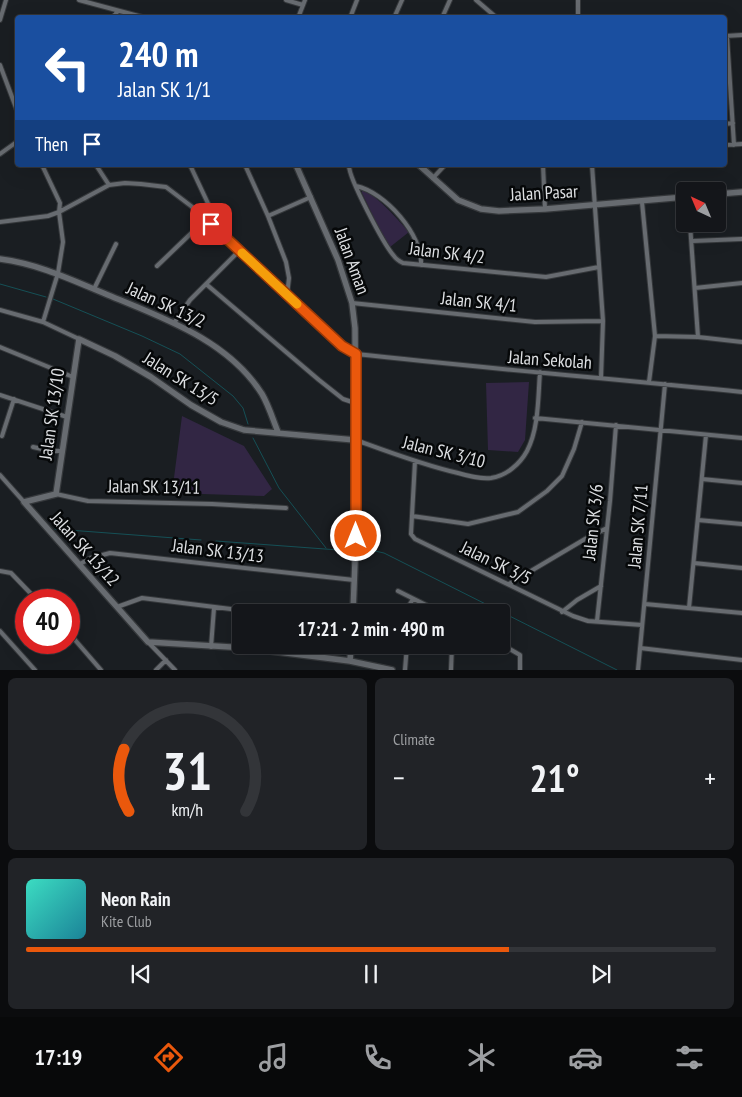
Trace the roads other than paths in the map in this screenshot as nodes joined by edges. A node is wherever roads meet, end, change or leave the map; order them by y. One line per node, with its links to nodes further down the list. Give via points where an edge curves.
1 (6, 0): 20 (street)
2 (79, 0): 11 (street)
3 (286, 0): 10 (street)
4 (305, 0): 10 (street)
5 (357, 0): 15 (street)
6 (402, 0): 16 (street)
7 (450, 0): 17 (street)
8 (476, 0): 18 (street)
9 (578, 0): 19 (street)
10 (303, 5): 14 (street)
11 (118, 11): 12 (street); 13 (street)
12 (115, 15)
13 (134, 15)
14 (299, 15)
15 (351, 15)
16 (395, 15)
17 (443, 15)
18 (494, 15)
19 (578, 15)
20 (0, 20)
21 (742, 35): 22 (street)
22 (727, 36)
23 (0, 65): 26 (street)
24 (727, 79): 28 (street)
25 (0, 88): 26 (street)
26 (8, 90): 27 (street)
27 (15, 101)
28 (733, 123): 29 (street); 33 (street)
29 (727, 124)
30 (15, 143): 34 (street)
31 (742, 144): 33 (street)
32 (727, 145): 33 (street)
33 (734, 145)
34 (0, 154)
35 (43, 167): 55 (street, via 57,195)
36 (97, 167): 46 (street)
37 (191, 167): 59 (street, via 212,212)
38 (246, 167): 56 (street)
39 (297, 167): 50 (street, Jalan Aman)
40 (349, 167): 47 (street, Jalan SK 4/2)
41 (421, 167): 45 (street, Jalan Pasar)
42 (443, 167): 45 (street)
43 (543, 167): 54 (street)
44 (592, 167): 53 (street)
45 (433, 178): 54 (street, Jalan Pasar, via 470,206 499,211)
46 (109, 185): 55 (street); 57 (street, via 166,187)
47 (356, 186): 66 (street, via 370,191 407,224 419,247); 66 (street, Jalan SK 4/2, via 380,236 394,256 403,263)
48 (742, 192): 49 (street)
49 (726, 193)
50 (311, 197): 56 (street); 75 (street, Jalan Aman)
51 (676, 197): 52 (street, Jalan Pasar)
52 (642, 202): 53 (street, Jalan Pasar); 80 (street)
53 (594, 206): 54 (street, Jalan Pasar); 68 (street)
54 (545, 209)
55 (60, 212): 58 (street); 69 (street, via 63,242)
56 (268, 216): 74 (street, via 286,262)
57 (206, 220): 59 (street); 67 (street)
58 (0, 221)
59 (211, 224): 64 (street)
60 (691, 232): 62 (street)
61 (742, 239): 62 (street)
62 (692, 241): 72 (street)
63 (116, 244): 73 (street)
64 (239, 250): 70 (street); 74 (street)
65 (0, 259): 69 (street, Jalan SK 13/2)
66 (421, 265): 68 (street, Jalan SK 4/2, via 546,277)
67 (157, 266)
68 (599, 268): 77 (street)
69 (58, 273): 73 (street, Jalan SK 13/2); 78 (street)
70 (206, 284): 79 (street); 94 (street, via 319,380)
71 (742, 284): 72 (street)
72 (695, 288): 81 (street)
73 (94, 289): 79 (street, Jalan SK 13/2)
74 (286, 295): 85 (street, via 342,346)
75 (352, 302): 77 (street, Jalan SK 4/1, via 535,322); 85 (street, Jalan Aman)
76 (0, 310): 78 (street, Jalan SK 13/5)
77 (603, 321): 88 (street)
78 (43, 322): 82 (street, Jalan SK 13/5)
79 (174, 323): 100 (street, Jalan SK 13/2, via 211,344 244,373 262,395)
80 (655, 336): 81 (street); 89 (street)
81 (698, 337): 83 (street)
82 (79, 338): 87 (street, Jalan SK 13/10); 100 (street, Jalan SK 13/5, via 151,377 221,422 244,430)
83 (742, 342)
84 (0, 348): 87 (street)
85 (356, 354): 86 (street, Jalan Sekolah); 94 (street, Jalan Aman)
86 (540, 372): 88 (street, Jalan Sekolah); 96 (street, Jalan SK 3/10)
87 (73, 377): 95 (street, Jalan SK 13/10)
88 (601, 378): 89 (street, Jalan Sekolah)
89 (649, 382): 90 (street, Jalan Sekolah)
90 (665, 384): 91 (street, Jalan Sekolah); 99 (street, Jalan SK 7/11)
91 (742, 392)
92 (0, 395): 93 (street)
93 (14, 399): 95 (street); 102 (street)
94 (355, 404): 104 (street, Jalan Aman)
95 (67, 417): 106 (street, Jalan SK 13/10)
96 (535, 418): 97 (street); 107 (street, Jalan SK 3/10, via 531,442 520,462 508,472 492,478)
97 (582, 422): 98 (street); 114 (street, via 562,476 547,492 518,512 468,524)
98 (616, 426): 99 (street); 117 (street, Jalan SK 3/6)
99 (661, 431): 101 (street); 131 (street, Jalan SK 7/11)
100 (278, 432): 104 (street, Jalan SK 13/5)
101 (706, 435): 103 (street); 109 (street)
102 (2, 436)
103 (742, 438)
104 (355, 440): 107 (street, Jalan SK 3/10); 122 (street, Jalan Aman)
105 (33, 447): 106 (street)
106 (62, 451): 111 (street, Jalan SK 13/10)
107 (415, 461): 114 (street, Jalan SK 3/5)
108 (0, 475): 112 (street, Jalan SK 13/12)
109 (702, 479): 110 (street); 115 (street)
110 (742, 483)
111 (56, 494): 112 (street, Jalan SK 13/11); 113 (street, Jalan SK 13/11, via 88,501)
112 (24, 502): 119 (street, Jalan SK 13/12)
113 (286, 508)
114 (412, 516): 123 (street, Jalan SK 3/5, via 411,534 415,540)
115 (698, 520): 116 (street); 118 (street)
116 (742, 524)
117 (607, 528): 123 (street); 124 (street, Jalan SK 3/6)
118 (694, 563): 120 (street); 134 (street)
119 (80, 564): 122 (street, Jalan SK 13/13, via 110,553); 132 (street, Jalan SK 13/12)
120 (742, 568)
121 (0, 571): 125 (street, via 11,573)
122 (354, 580): 128 (street, Jalan Aman)
123 (509, 584): 136 (street, Jalan SK 3/5)
124 (601, 586): 136 (street); 138 (street, Jalan SK 3/6)
125 (26, 589)
126 (398, 591): 127 (street)
127 (413, 599): 129 (street); 130 (street)
128 (352, 604)
129 (410, 604)
130 (423, 604)
131 (645, 604): 134 (street); 139 (street, Jalan SK 7/11)
132 (117, 607): 133 (street, via 142,598); 141 (street, Jalan SK 13/12)
133 (214, 608): 135 (street); 143 (street)
134 (689, 608): 137 (street)
135 (232, 610)
136 (562, 612): 138 (street, Jalan SK 3/5)
137 (742, 613)
138 (597, 621): 139 (street, Jalan SK 3/5)
139 (642, 625): 145 (street, Jalan SK 7/11)
140 (0, 631): 152 (street)
141 (148, 642): 143 (street); 149 (street)
142 (80, 646): 153 (street)
143 (211, 646): 151 (street)
144 (510, 648): 159 (street, via 520,655)
145 (640, 648): 150 (street); 160 (street, Jalan SK 7/11)
146 (350, 654): 151 (street)
147 (406, 654): 157 (street)
148 (452, 654): 158 (street)
149 (166, 660): 154 (street); 155 (street)
150 (742, 660)
151 (350, 661): 156 (street)
152 (35, 670)
153 (101, 670)
154 (156, 670)
155 (175, 670)
156 (392, 670)
157 (405, 670)
158 (451, 670)
159 (520, 670)
160 (638, 670)

